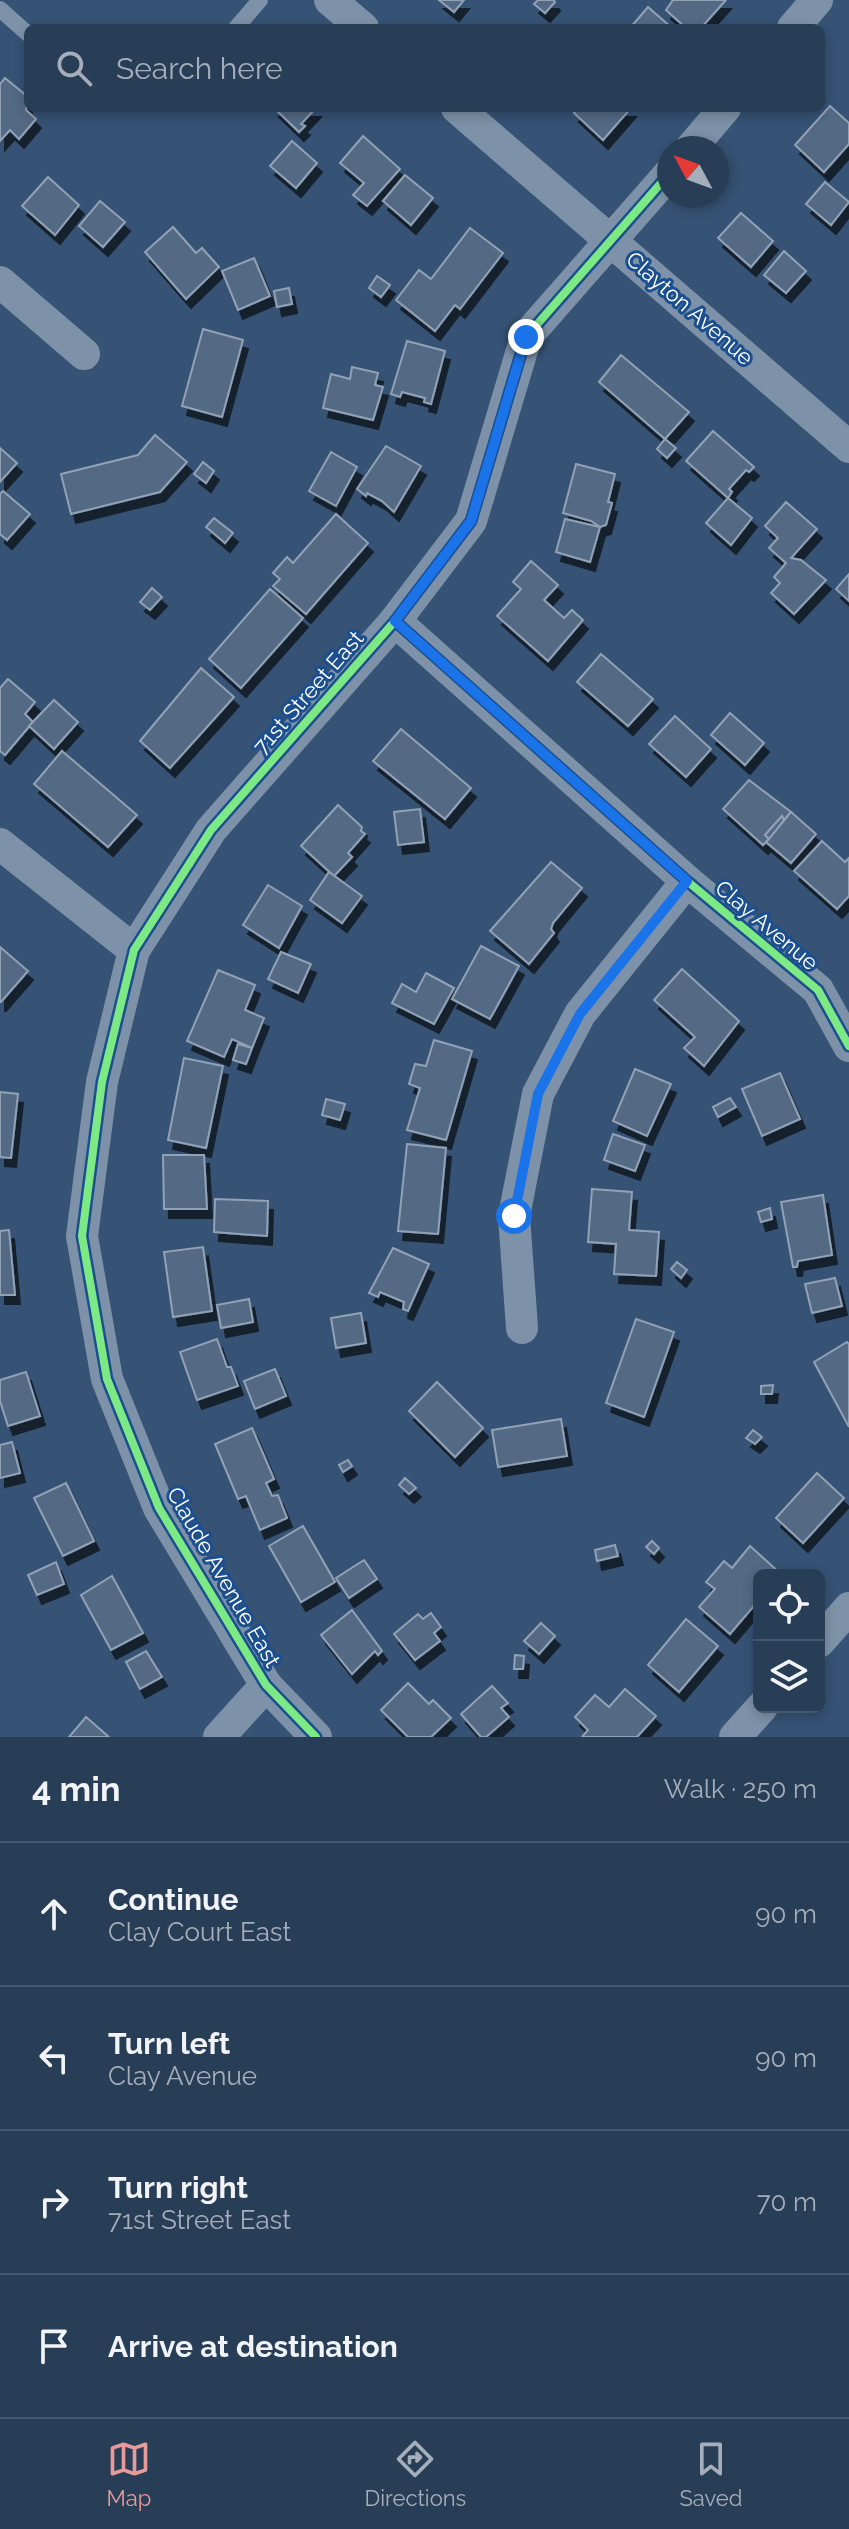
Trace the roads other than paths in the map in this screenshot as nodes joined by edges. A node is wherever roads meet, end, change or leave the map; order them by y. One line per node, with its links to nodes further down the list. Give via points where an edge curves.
1 (260, 0): 5 (lane)
2 (330, 0): 6 (street)
3 (817, 0): 7 (street)
4 (0, 9): 8 (lane)
5 (239, 24)
6 (358, 24)
7 (796, 24)
8 (24, 30)
9 (462, 112): 13 (street, Clayton Avenue)
10 (722, 112): 11 (street)
11 (701, 136)
12 (657, 188): 13 (street, 71st Street East)
13 (612, 241): 16 (street, Clayton Avenue); 17 (street, 71st Street East, via 526,337 471,521)
14 (0, 282): 15 (street)
15 (84, 354)
16 (849, 447)
17 (395, 621): 19 (street, Clay Avenue); 20 (street, 71st Street East, via 211,830)
18 (0, 844): 20 (street)
19 (687, 881): 21 (street, Clay Avenue, via 818,990); 22 (street, via 580,1014 538,1094 514,1216)
20 (134, 950): 25 (street, Claude Avenue East, via 102,1082 82,1236 107,1379 159,1508)
21 (849, 1046)
22 (522, 1328)
23 (849, 1608): 24 (street)
24 (820, 1641)
25 (266, 1685): 27 (street); 28 (street, Claude Avenue East)
26 (757, 1713): 29 (street)
27 (219, 1737)
28 (316, 1737)
29 (735, 1737)

